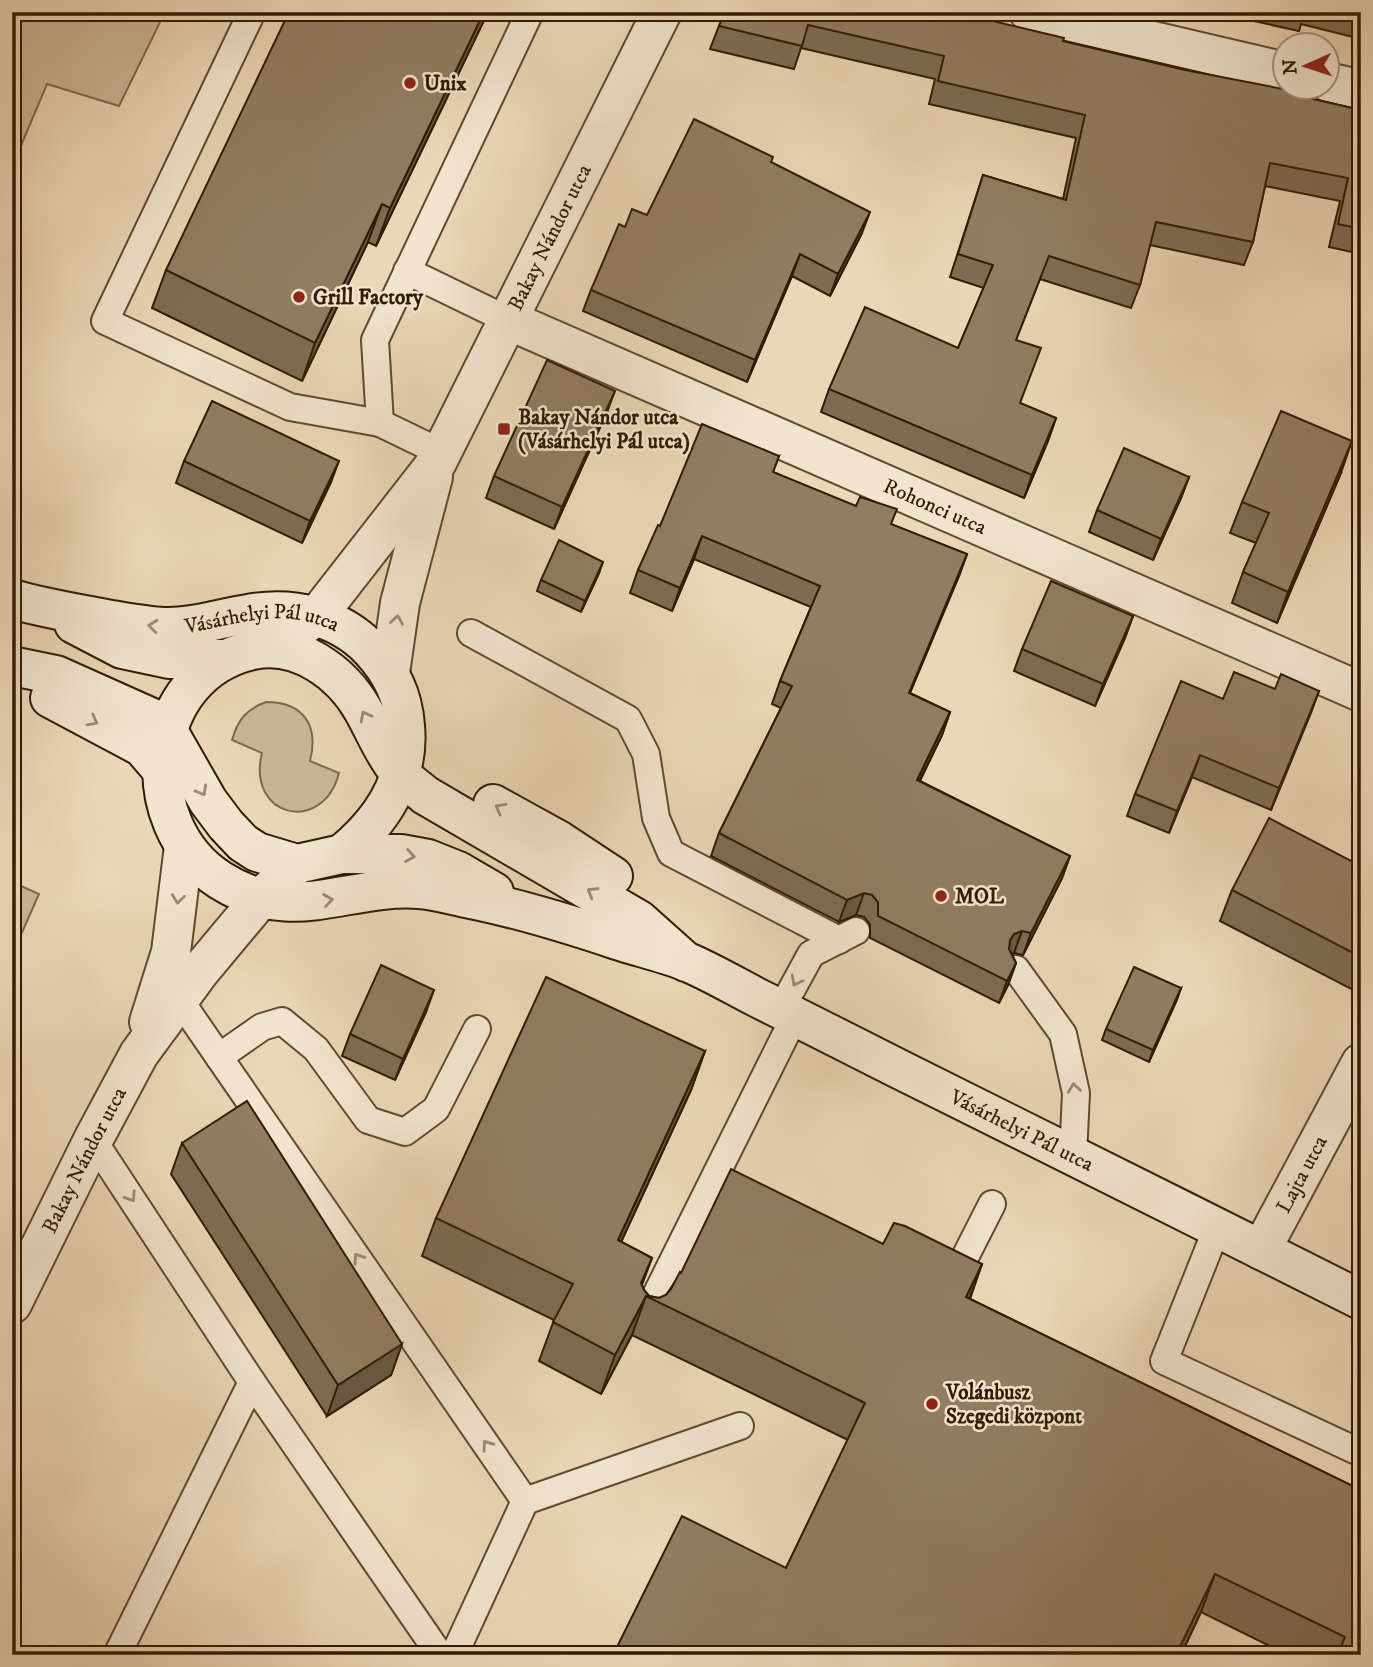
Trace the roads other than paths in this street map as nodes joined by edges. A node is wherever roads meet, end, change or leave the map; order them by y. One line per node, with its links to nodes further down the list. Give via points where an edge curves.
1 (252, 12): 10 (lane, via 105,321 290,407)
2 (530, 12): 8 (lane)
3 (1029, 12): 5 (main road)
4 (652, 16): 9 (main road, Bakay Nándor utca)
5 (1272, 69)
6 (1342, 85): 7 (main road)
7 (1361, 90)
8 (407, 271): 9 (lane); 10 (lane, via 375,340)
9 (508, 320): 11 (main road, Bakay Nándor utca); 20 (main road, Rohonci utca)
10 (380, 422): 11 (lane)
11 (440, 457): 13 (main road, Bakay Nándor utca); 18 (main road, Bakay Nándor utca, one-way to 11, via 400,603)
12 (28, 603): 13 (main road, Vásárhelyi Pál utca, one-way to 12, via 250,613 165,627); 16 (main road, Vásárhelyi Pál utca, via 122,649 169,659)
13 (317, 616): 15 (main road, Bakay Nándor utca); 18 (main road, Vásárhelyi Pál utca, via 365,644)
14 (471, 633): 32 (lane, one-way to 32, via 628,719 646,754 656,818 671,853 847,936 811,954)
15 (272, 647): 16 (main road, Vásárhelyi Pál utca); 22 (main road, Vásárhelyi Pál utca, one-way to 15, via 379,744 346,685 325,667)
16 (226, 659): 21 (main road, Vásárhelyi Pál utca, via 184,698)
17 (12, 666): 21 (main road, Vásárhelyi Pál utca, via 56,675 150,717)
18 (390, 673): 22 (main road, Vásárhelyi Pál utca, via 402,707)
19 (12, 675): 23 (main road, one-way to 23, via 142,747)
20 (1361, 692)
21 (168, 731): 23 (main road, Vásárhelyi Pál utca); 26 (main road, Vásárhelyi Pál utca, one-way to 26, via 208,801 243,843)
22 (403, 759): 25 (main road, Vásárhelyi Pál utca, via 383,811); 29 (main road, Vásárhelyi Pál utca, one-way to 22, via 635,890 560,841)
23 (161, 769): 24 (main road, Vásárhelyi Pál utca, via 166,807)
24 (184, 846): 27 (main road, Vásárhelyi Pál utca, via 218,879); 34 (main road, Bakay Nándor utca, one-way to 34, via 172,952)
25 (342, 854): 26 (main road, Vásárhelyi Pál utca); 28 (main road, Vásárhelyi Pál utca, one-way to 28, via 428,859)
26 (296, 864): 27 (main road, Bakay Nándor utca)
27 (261, 898): 28 (main road, Vásárhelyi Pál utca, one-way to 28, via 310,903 375,890 420,889); 31 (main road, Bakay Nándor utca)
28 (526, 910): 29 (main road, Vásárhelyi Pál utca)
29 (686, 962): 32 (main road, Vásárhelyi Pál utca)
30 (1016, 969): 38 (lane, one-way to 30, via 1076,1093 1063,1034)
31 (179, 999): 34 (main road, Bakay Nándor utca); 35 (lane)
32 (788, 1013): 38 (main road, Vásárhelyi Pál utca); 39 (lane)
33 (477, 1029): 35 (lane, via 436,1110 405,1132 368,1120 316,1049 282,1021 262,1027)
34 (139, 1054): 37 (main road, Bakay Nándor utca)
35 (219, 1057): 51 (lane, one-way to 35)
36 (1361, 1063): 43 (main road, Lajta utca)
37 (93, 1140): 46 (main road, Bakay Nándor utca); 48 (lane, one-way to 48)
38 (1073, 1156): 42 (main road, Vásárhelyi Pál utca)
39 (718, 1171): 40 (lane); 47 (lane)
40 (743, 1184)
41 (992, 1204): 44 (lane, via 959,1269)
42 (1217, 1228): 43 (main road, Vásárhelyi Pál utca); 50 (lane, via 1164,1361)
43 (1261, 1250): 45 (main road, Vásárhelyi Pál utca)
44 (921, 1258)
45 (1361, 1300)
46 (12, 1304)
47 (643, 1321)
48 (252, 1382): 52 (lane); 53 (lane)
49 (740, 1426): 51 (lane)
50 (1361, 1453)
51 (525, 1501): 54 (lane)
52 (117, 1655)
53 (440, 1655)
54 (454, 1655)

